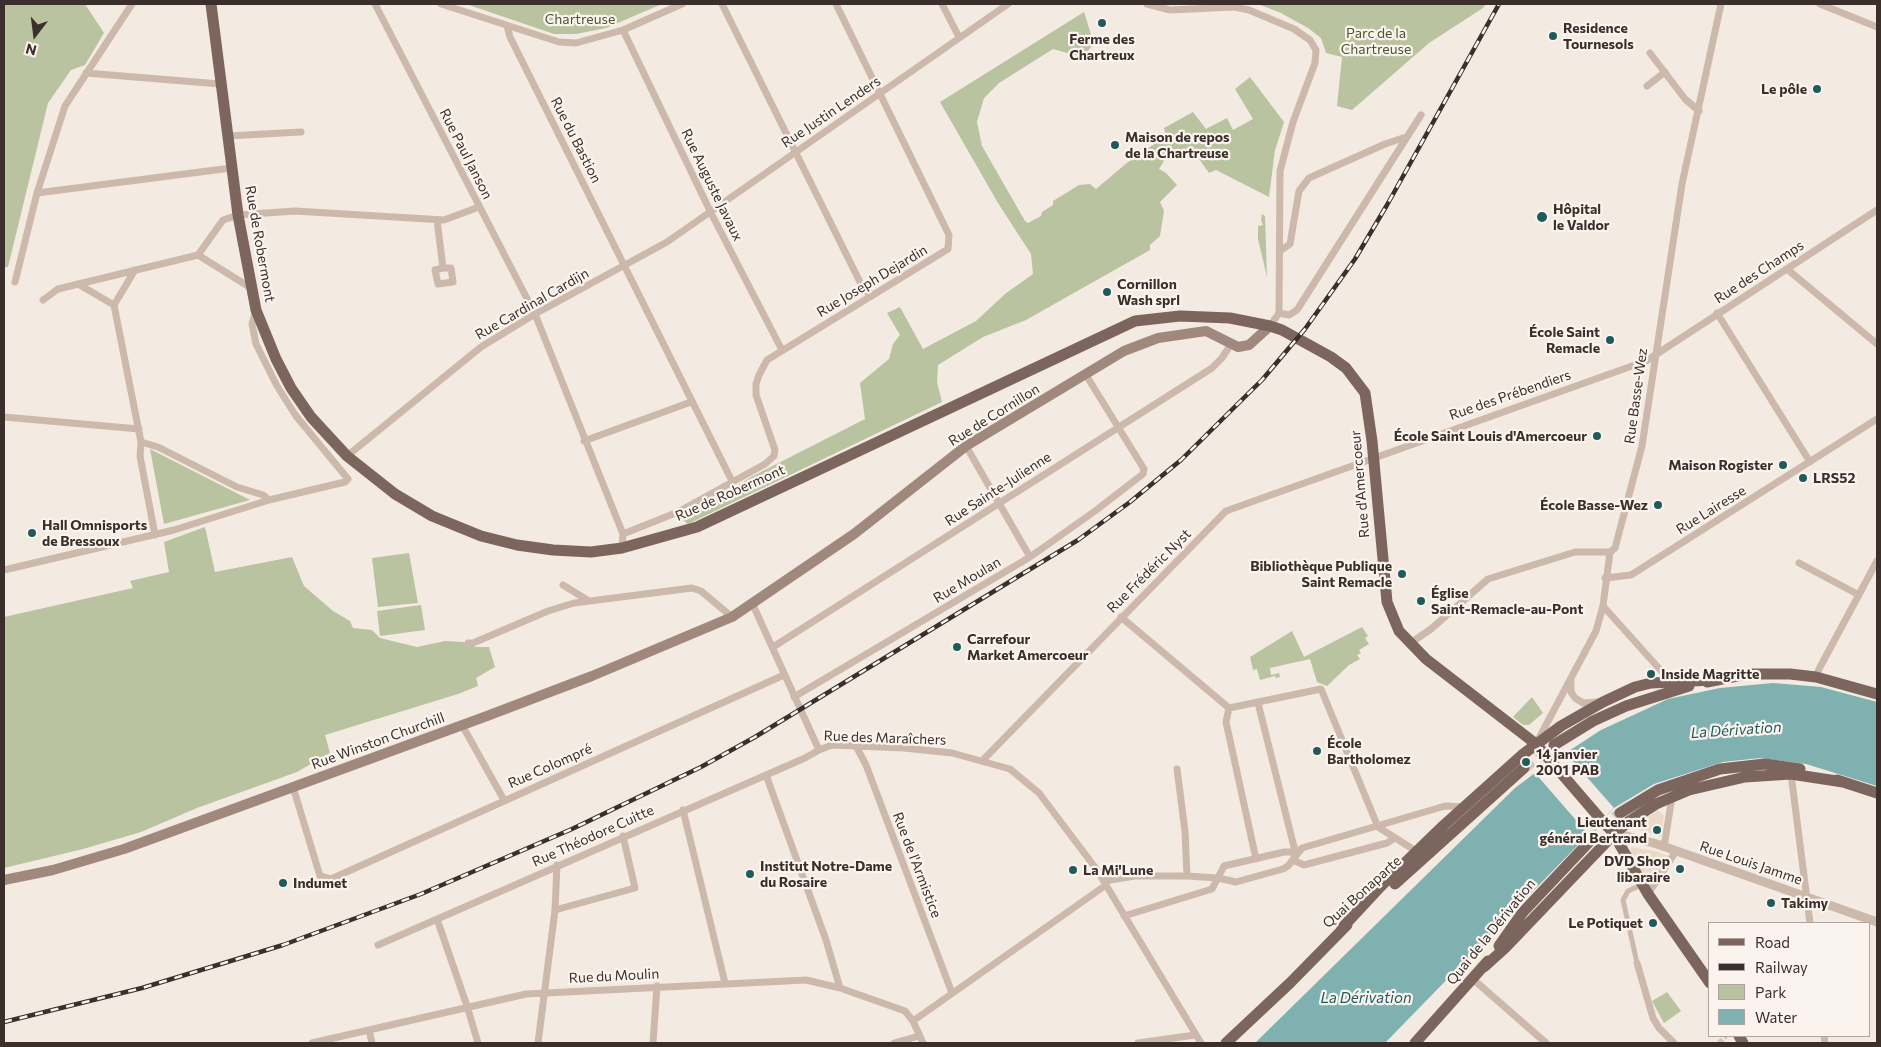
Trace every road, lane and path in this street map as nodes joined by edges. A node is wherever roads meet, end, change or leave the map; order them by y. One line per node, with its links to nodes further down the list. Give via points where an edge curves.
1 (132, 4): 19 (street)
2 (211, 4): 20 (main road, Rue de Robermont)
3 (375, 4): 31 (street, Rue Paul Janson)
4 (441, 4): 13 (street)
5 (682, 4): 15 (street)
6 (722, 4): 28 (street)
7 (836, 4): 22 (street, Rue Joseph Dejardin)
8 (942, 4): 16 (street)
9 (1008, 4): 16 (street, Rue Justin Lenders)
10 (1147, 4): 37 (street, via 1170,10 1234,7 1249,10 1294,29 1310,40 1316,50 1315,63 1293,122 1280,171)
11 (1721, 4): 23 (street, Rue Basse-Wez)
12 (1820, 4): 14 (street)
13 (506, 26): 15 (street, via 559,42 576,43); 39 (street, Rue du Bastion)
14 (1877, 27)
15 (623, 30): 33 (street, Rue Auguste Javaux)
16 (959, 37): 22 (street, Rue Justin Lenders)
17 (1650, 53): 18 (street)
18 (1665, 72): 21 (street); 23 (street, via 1685,99)
19 (86, 73): 20 (street); 30 (street, via 66,106)
20 (220, 84): 26 (main road, Rue de Robermont)
21 (1647, 86)
22 (880, 94): 28 (street, Rue Justin Lenders); 46 (street, Rue Joseph Dejardin, via 949,238 948,249 942,254)
23 (1699, 111): 57 (street, Rue Basse-Wez, via 1682,184)
24 (1421, 115): 27 (street)
25 (301, 132): 26 (street)
26 (227, 136): 29 (main road, Rue de Robermont)
27 (1406, 137): 37 (street, via 1309,178 1299,191 1290,244); 50 (street, via 1297,310 1289,315)
28 (795, 152): 33 (street, Rue Justin Lenders); 46 (street)
29 (231, 168): 30 (street); 34 (main road, Rue de Robermont)
30 (37, 192): 43 (street)
31 (479, 207): 35 (street); 51 (street, Rue Paul Janson)
32 (1877, 210): 41 (street, Rue des Champs)
33 (711, 213): 36 (street, Rue Justin Lenders); 56 (street, Rue Auguste Javaux)
34 (238, 215): 35 (street, via 294,211); 38 (street, via 223,220); 45 (main road, Rue de Robermont)
35 (437, 220): 40 (street)
36 (667, 242): 39 (street, Rue Cardinal Cardijn)
37 (1280, 251): 50 (street)
38 (198, 255): 42 (street); 45 (street)
39 (626, 265): 51 (street, Rue Cardinal Cardijn); 59 (street, Rue du Bastion)
40 (443, 268)
41 (1787, 269): 52 (street, Rue des Champs); 55 (street)
42 (135, 270): 44 (street); 48 (street)
43 (15, 282)
44 (78, 284): 47 (street, via 58,289); 48 (street)
45 (251, 288): 49 (main road, Rue de Robermont)
46 (870, 296): 56 (street, Rue Joseph Dejardin)
47 (43, 300)
48 (114, 305): 63 (street)
49 (256, 310): 67 (main road, Rue de Robermont, via 292,388 311,417); 71 (street, via 252,324 256,344 277,386 296,416 348,478 345,482)
50 (1279, 313): 53 (street)
51 (535, 314): 64 (street, Rue Paul Janson); 67 (street, Rue Cardinal Cardijn, via 481,347)
52 (1717, 314): 57 (street, Rue des Champs); 69 (street)
53 (1270, 326): 54 (main road, via 1250,345 1238,348); 68 (main road, Rue d'Amercoeur, via 1331,357 1353,376 1365,393); 75 (main road, Rue de Robermont, via 1230,318 1180,316 1135,321 697,527)
54 (1230, 344): 58 (main road, Rue de Cornillon, via 1206,331 1158,338 1124,351); 62 (street, Rue Sainte-Julienne, via 1212,368)
55 (1877, 344)
56 (782, 350): 70 (street, Rue Joseph Dejardin, via 762,366 756,384 759,404 776,450 774,456)
57 (1655, 356): 68 (street, Rue des Prébendiers); 76 (street, Rue Basse-Wez, via 1642,446 1615,548)
58 (1086, 375): 62 (street); 66 (main road, Rue de Cornillon)
59 (691, 402): 64 (street); 70 (street, Rue du Bastion)
60 (4, 418): 63 (street)
61 (1877, 419): 69 (street, Rue Lairesse)
62 (1118, 427): 72 (street, Rue Sainte-Julienne); 77 (street, Rue Moulan, via 1145,472)
63 (139, 429): 65 (street)
64 (584, 441): 73 (street, Rue Paul Janson)
65 (141, 442): 71 (street, via 158,446); 74 (street, via 140,456)
66 (966, 446): 72 (street); 85 (main road, Rue de Cornillon, via 854,534)
67 (346, 456): 75 (main road, Rue de Robermont, via 395,494 432,516 481,536 553,550 591,552)
68 (1373, 460): 88 (street, Rue Frédéric Nyst, via 1226,511); 90 (main road, Rue d'Amercoeur, via 1387,602 1392,619)
69 (1810, 462): 81 (street, Rue Lairesse, via 1631,575)
70 (732, 481): 73 (street, via 678,512)
71 (269, 500): 74 (street)
72 (998, 503): 77 (street); 91 (street, Rue Sainte-Julienne)
73 (623, 534): 75 (street)
74 (155, 535): 80 (street)
75 (622, 548)
76 (1610, 552): 81 (street, Rue Basse-Wez); 90 (street, via 1575,552 1488,579)
77 (1030, 557): 98 (street, Rue Moulan)
78 (1877, 560): 83 (street)
79 (1799, 563): 83 (street)
80 (4, 570)
81 (1605, 578): 86 (street, Rue Basse-Wez)
82 (563, 585): 84 (street)
83 (1858, 595): 94 (street)
84 (589, 601): 87 (street, via 692,588); 89 (street, via 548,611)
85 (753, 605): 87 (main road, Rue Winston Churchill); 91 (street, Rue des Maraîchers)
86 (1602, 606): 93 (street, Rue Basse-Wez, via 1596,630); 96 (street, via 1664,674)
87 (732, 617): 102 (main road, Rue Winston Churchill, via 592,676)
88 (1121, 617): 101 (street); 107 (street, Rue Frédéric Nyst)
89 (468, 644)
90 (1409, 644): 103 (main road, Rue d'Amercoeur)
91 (773, 648): 92 (street, Rue des Maraîchers)
92 (784, 675): 98 (street, Rue des Maraîchers); 116 (street, Rue Colompré)
93 (1571, 676): 99 (street, via 1571,692 1575,698 1583,703); 103 (street, Rue Basse-Wez)
94 (1816, 678): 95 (main road, via 1753,674); 97 (main road)
95 (1713, 680): 96 (main road); 104 (main road, via 1626,706)
96 (1664, 682): 99 (main road, via 1635,688)
97 (1874, 690)
98 (794, 698): 106 (street, Rue des Maraîchers)
99 (1603, 702): 103 (main road)
100 (1258, 703): 101 (street); 120 (street, via 1321,689); 128 (street)
101 (1229, 708): 129 (street, via 1226,722)
102 (462, 725): 113 (main road, Rue Winston Churchill); 116 (street)
103 (1536, 744): 117 (main road); 121 (main road, Rue d'Amercoeur)
104 (1554, 745)
105 (856, 746): 106 (street, Rue des Maraîchers, via 832,745); 107 (street, Rue des Maraîchers, via 952,753); 152 (street, Rue de l'Armistice)
106 (819, 750): 111 (street, Rue Théodore Cuitte)
107 (982, 760): 134 (street, Rue des Maraîchers, via 1016,772 1040,793)
108 (1524, 768): 142 (main road, Quai Bonaparte)
109 (1177, 770): 131 (street, via 1186,831)
110 (1791, 774): 112 (main road); 115 (main road, via 1732,778); 136 (street)
111 (766, 775): 118 (street, Rue Théodore Cuitte); 150 (street, via 826,940)
112 (1843, 782): 114 (main road); 119 (main road, via 1789,767 1764,764 1737,766 1677,782)
113 (292, 787): 116 (street, Rue Colompré, via 320,876 326,879); 133 (main road, Rue Winston Churchill, via 124,849 53,870)
114 (1877, 793)
115 (1669, 798): 121 (main road); 125 (street)
116 (504, 800)
117 (1465, 807): 120 (street, via 1445,806); 126 (main road)
118 (683, 810): 122 (street, Rue Théodore Cuitte); 148 (street)
119 (1620, 812)
120 (1378, 827): 123 (street); 128 (street, via 1302,848)
121 (1608, 827): 125 (street, Rue Louis Jamme); 135 (main road, Rue d'Amercoeur); 145 (main road, via 1505,948)
122 (623, 836): 130 (street, Rue Théodore Cuitte); 137 (street, via 634,888)
123 (1396, 838): 126 (street); 128 (street, via 1304,865)
124 (1591, 840): 145 (main road, Quai de la Dérivation, via 1522,912)
125 (1664, 847): 127 (street, Rue Louis Jamme)
126 (1416, 851): 142 (main road)
127 (1676, 851): 135 (street); 136 (street, Rue Louis Jamme)
128 (1295, 856): 129 (street, via 1284,852); 132 (street, via 1283,869 1236,882)
129 (1256, 859): 132 (street, via 1224,866)
130 (557, 865): 137 (street); 139 (street, Rue Théodore Cuitte)
131 (1187, 876): 132 (street); 134 (street, via 1135,876)
132 (1218, 878): 138 (street, via 1212,890)
133 (4, 880)
134 (1105, 883): 138 (street, Rue des Maraîchers); 152 (street)
135 (1645, 889): 144 (street, via 1628,892 1623,900); 147 (main road, Rue d'Amercoeur)
136 (1806, 897): 140 (street); 141 (street, Rue Louis Jamme)
137 (555, 910): 151 (street)
138 (1124, 916): 156 (street, Rue des Maraîchers)
139 (437, 919): 143 (street, Rue Théodore Cuitte); 153 (street)
140 (1810, 922)
141 (1877, 922)
142 (1342, 928): 167 (main road, Quai Bonaparte)
143 (378, 945)
144 (1637, 962): 170 (street, via 1653,1018)
145 (1484, 967): 146 (main road, Quai de la Dérivation)
146 (1474, 980): 168 (main road, Quai de la Dérivation); 169 (street)
147 (1708, 980)
148 (725, 983): 149 (street, Rue du Moulin); 150 (street, Rue du Moulin, via 806,980)
149 (656, 986): 151 (street, Rue du Moulin); 162 (street)
150 (840, 988): 154 (street, Rue du Moulin, via 905,1011)
151 (545, 992): 153 (street, Rue du Moulin); 161 (street)
152 (952, 993): 154 (street)
153 (468, 1006): 155 (street, Rue du Moulin); 160 (street)
154 (913, 1021): 157 (street)
155 (369, 1030): 158 (street, Rue du Moulin); 159 (street)
156 (1195, 1034): 165 (street); 166 (street, Rue des Maraîchers)
157 (919, 1036): 163 (street); 164 (street)
158 (312, 1043)
159 (372, 1043)
160 (478, 1043)
161 (538, 1043)
162 (653, 1043)
163 (898, 1043)
164 (923, 1043)
165 (1138, 1043)
166 (1201, 1043)
167 (1226, 1043)
168 (1415, 1043)
169 (1546, 1043)
170 (1674, 1043)

